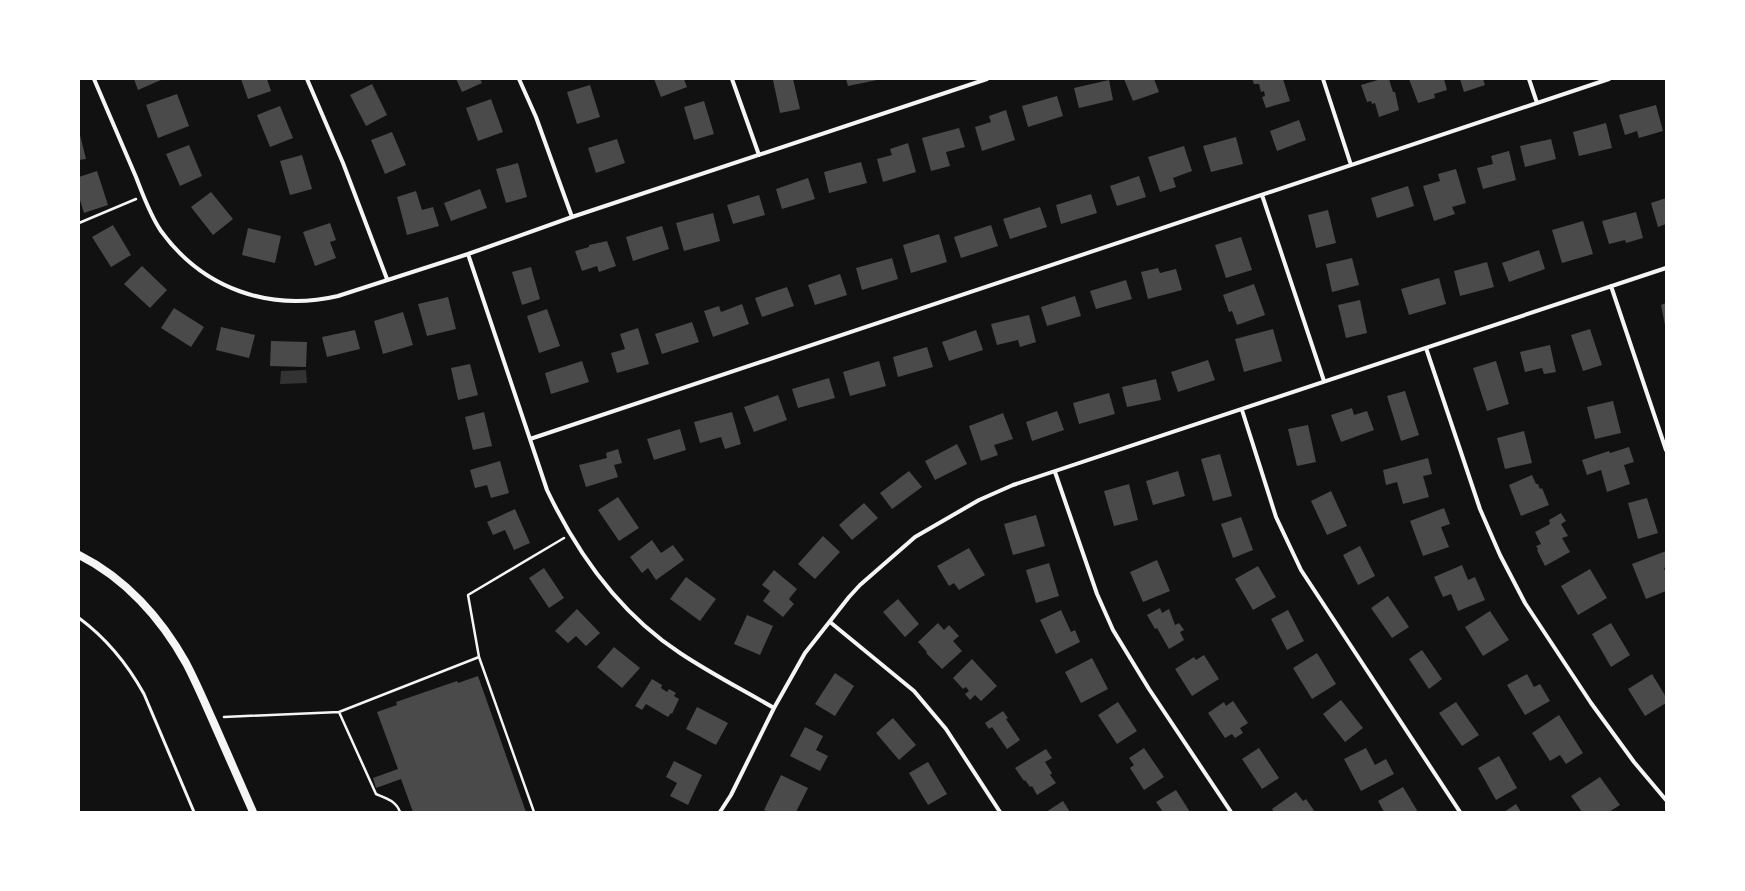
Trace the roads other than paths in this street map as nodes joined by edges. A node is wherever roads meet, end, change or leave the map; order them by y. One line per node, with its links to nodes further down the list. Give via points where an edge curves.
1 (94, 79): 16 (street, via 161,231 183,256 206,274 226,286 247,294 272,300 298,302 338,296)
2 (307, 79): 16 (street, via 343,163)
3 (519, 79): 13 (street, via 536,117)
4 (732, 79): 10 (street)
5 (987, 79): 10 (street)
6 (1323, 79): 11 (street)
7 (1529, 79): 9 (street)
8 (1609, 79): 9 (street)
9 (1537, 103): 11 (street)
10 (759, 155): 13 (street)
11 (1351, 165): 12 (street)
12 (1262, 195): 19 (street); 21 (street)
13 (572, 217): 14 (street)
14 (468, 254): 16 (street); 21 (street)
15 (1666, 268): 17 (street)
16 (387, 279)
17 (1611, 286): 18 (street); 22 (street)
18 (1426, 348): 19 (street); 28 (street, via 1480,509 1525,603 1591,703 1634,762)
19 (1324, 381): 20 (street)
20 (1242, 410): 23 (street); 34 (street, via 1276,517 1301,570)
21 (530, 439): 27 (street, via 546,490 586,561 611,593 647,628 679,653)
22 (1666, 450)
23 (1055, 472): 26 (street, via 1013,485 979,500 915,537 860,585); 33 (street, via 1096,594 1113,630)
24 (79, 554): 30 (main road, via 115,578 144,604 165,629 186,662)
25 (79, 618): 29 (lane, via 94,629 134,677 144,694)
26 (830, 622): 27 (street, via 805,653); 32 (street, via 914,691 946,729)
27 (774, 708): 31 (street)
28 (1666, 800)
29 (194, 812)
30 (253, 812)
31 (720, 812)
32 (1000, 812)
33 (1231, 812)
34 (1460, 812)

